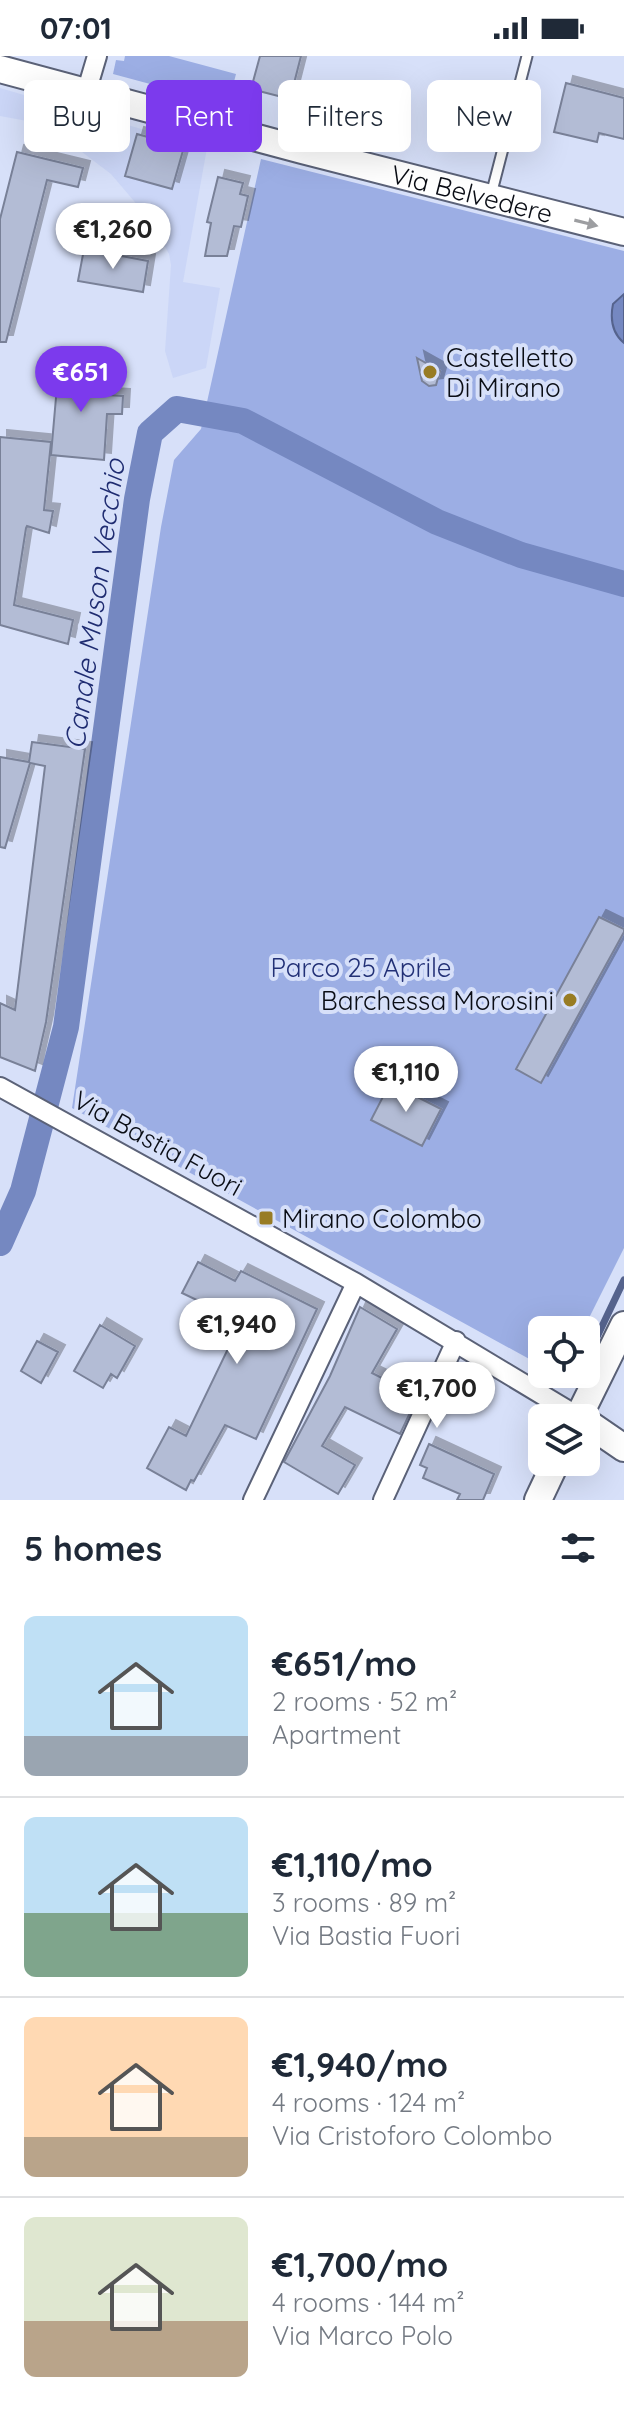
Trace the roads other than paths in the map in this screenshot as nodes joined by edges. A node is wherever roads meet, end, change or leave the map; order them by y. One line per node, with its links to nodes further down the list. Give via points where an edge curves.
1 (97, 56): 5 (street)
2 (527, 56): 7 (lane)
3 (0, 69): 4 (street, Via Belvedere)
4 (39, 80)
5 (90, 80)
6 (130, 104): 7 (street, Via Belvedere)
7 (490, 198): 8 (street, Via Belvedere, one-way to 8)
8 (624, 232)
9 (0, 1087): 10 (street, Via Bastia Fuori)
10 (356, 1283): 12 (street, Via Bastia Fuori); 18 (street)
11 (624, 1325): 14 (street)
12 (456, 1341): 13 (street, Via Bastia Fuori); 19 (street)
13 (557, 1404)
14 (586, 1404)
15 (600, 1432): 16 (street)
16 (624, 1448)
17 (549, 1476): 20 (street)
18 (253, 1500)
19 (383, 1500)
20 (538, 1500)

